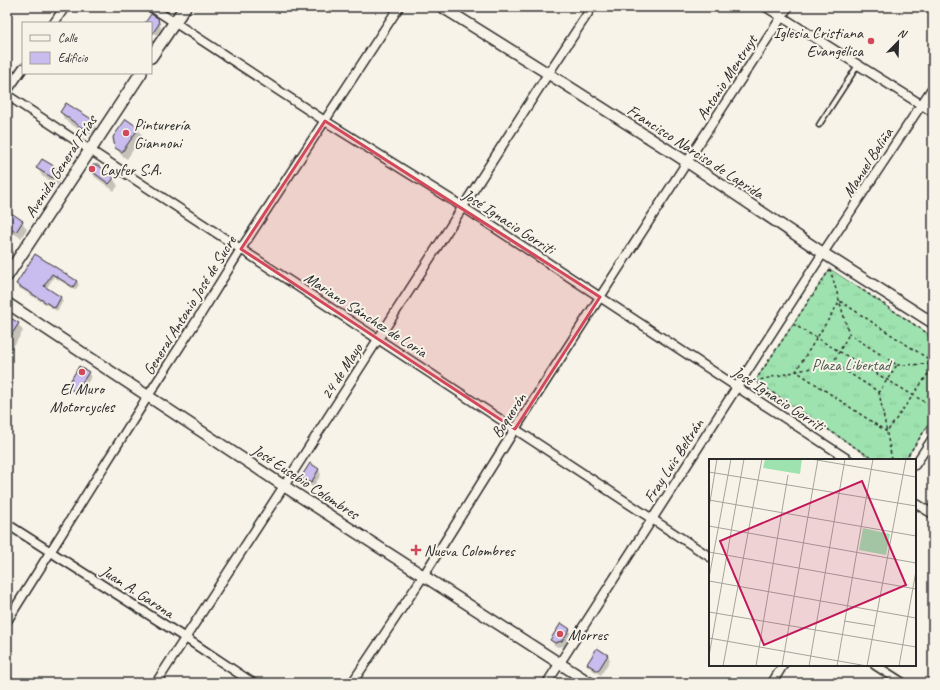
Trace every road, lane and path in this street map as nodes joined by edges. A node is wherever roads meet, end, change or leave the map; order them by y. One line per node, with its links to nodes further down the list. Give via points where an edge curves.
1 (64, 7): 10 (street)
2 (151, 7): 11 (street, José Ignacio Gorriti)
3 (185, 7): 11 (main road)
4 (399, 7): 22 (street, General Antonio José de Sucre)
5 (442, 7): 16 (street, Francisco Narciso de Laprida)
6 (592, 7): 16 (street, 24 de Mayo)
7 (766, 7): 9 (street)
8 (788, 7): 9 (street, Antonio Mentruyt)
9 (781, 17): 13 (street); 25 (street, Antonio Mentruyt)
10 (55, 22)
11 (174, 22): 12 (main road); 22 (street, José Ignacio Gorriti)
12 (152, 55)
13 (858, 65): 20 (street); 23 (lane)
14 (22, 69): 18 (street)
15 (140, 74): 24 (main road, Avenida General Frías)
16 (548, 74): 25 (street, Francisco Narciso de Laprida); 26 (street, 24 de Mayo)
17 (933, 87): 20 (street, Manuel Baliña)
18 (7, 91)
19 (7, 95): 24 (street, Mariano Sánchez de Loria)
20 (922, 105): 21 (street); 28 (street, Manuel Baliña)
21 (933, 112)
22 (325, 121): 26 (street, José Ignacio Gorriti); 27 (street, General Antonio José de Sucre)
23 (818, 125)
24 (90, 150): 27 (street, Mariano Sánchez de Loria); 31 (main road, Avenida General Frías)
25 (687, 162): 28 (street, Francisco Narciso de Laprida); 33 (street, Boquerón)
26 (463, 207): 33 (street, José Ignacio Gorriti); 41 (street, 24 de Mayo)
27 (241, 249): 41 (street, Mariano Sánchez de Loria); 53 (street, General Antonio José de Sucre)
28 (823, 253): 36 (street, Francisco Narciso de Laprida); 50 (street, Fray Luis Beltrán)
29 (830, 268): 30 (path); 34 (path); 37 (path)
30 (836, 273)
31 (7, 276)
32 (856, 286): 39 (path)
33 (600, 297): 50 (street, José Ignacio Gorriti); 56 (street, Boquerón)
34 (840, 301): 38 (path); 40 (path); 44 (path)
35 (7, 303): 53 (street, José Eusebio Colombres)
36 (933, 323)
37 (793, 324): 40 (path); 49 (path)
38 (849, 334): 42 (path); 45 (path)
39 (933, 337)
40 (817, 338): 42 (path); 47 (path)
41 (378, 339): 56 (street, Mariano Sánchez de Loria); 64 (street, 24 de Mayo)
42 (839, 351): 43 (path); 48 (path)
43 (833, 363): 47 (path); 51 (path)
44 (933, 363): 45 (path)
45 (897, 365): 48 (path)
46 (933, 366): 52 (path)
47 (796, 371): 49 (path); 57 (path)
48 (887, 380): 51 (path); 52 (path)
49 (755, 381): 60 (path)
50 (737, 388): 59 (street, José Ignacio Gorriti); 67 (street, Fray Luis Beltrán)
51 (879, 392): 57 (path)
52 (913, 395): 54 (path); 57 (path)
53 (148, 396): 64 (street, José Eusebio Colombres); 69 (street, General Antonio José de Sucre)
54 (933, 407)
55 (933, 418): 62 (path)
56 (516, 430): 67 (street, Mariano Sánchez de Loria); 71 (street, Boquerón)
57 (887, 432): 61 (path)
58 (933, 438): 63 (street)
59 (847, 459)
60 (872, 459)
61 (892, 459)
62 (906, 459)
63 (916, 464)
64 (284, 486): 71 (street, José Eusebio Colombres); 73 (street, 24 de Mayo)
65 (916, 504): 66 (street)
66 (933, 514)
67 (652, 519): 70 (street, Mariano Sánchez de Loria); 74 (street, Fray Luis Beltrán)
68 (7, 524): 69 (street, Juan A. Garona)
69 (51, 551): 72 (street, General Antonio José de Sucre); 73 (street, Juan A. Garona)
70 (709, 556)
71 (424, 575): 74 (street, José Eusebio Colombres); 79 (street, Boquerón)
72 (7, 621)
73 (185, 638): 77 (street, 24 de Mayo); 78 (street, Juan A. Garona)
74 (560, 664): 80 (street, Fray Luis Beltrán); 81 (street, José Eusebio Colombres)
75 (783, 666): 82 (street)
76 (877, 666): 83 (street)
77 (156, 683)
78 (252, 683)
79 (352, 683)
80 (547, 683)
81 (590, 683)
82 (772, 683)
83 (903, 683)

